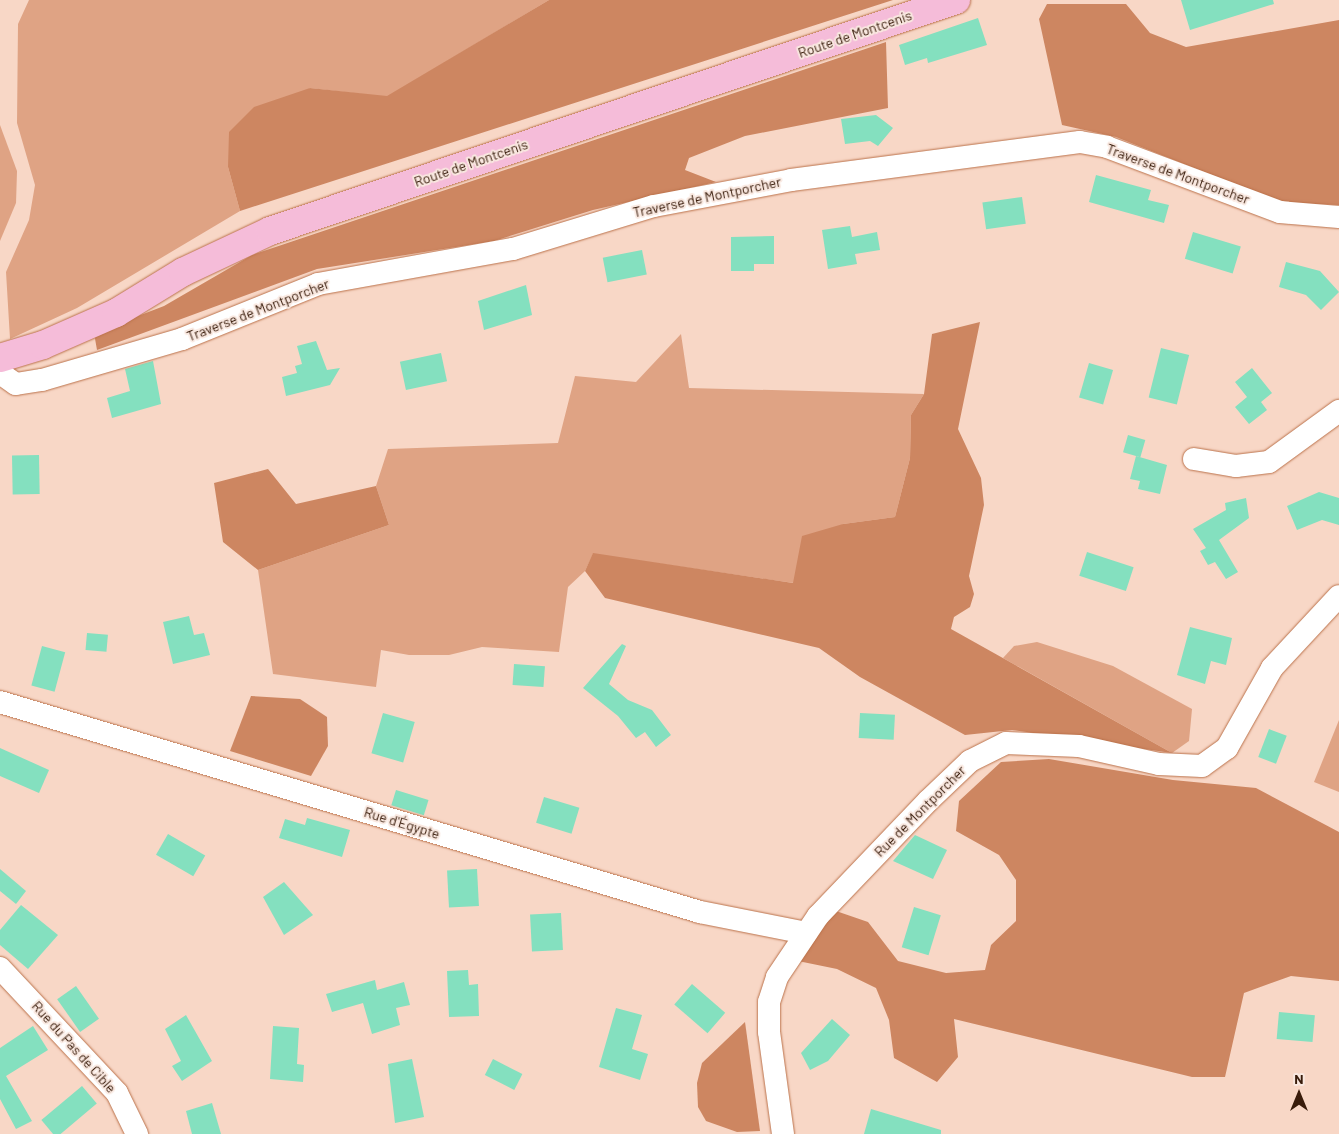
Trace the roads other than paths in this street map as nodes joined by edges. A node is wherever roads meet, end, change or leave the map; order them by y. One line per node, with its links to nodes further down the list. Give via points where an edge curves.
1 (956, 0): 3 (main road, Route de Montcenis, via 270,231 183,272 116,313 43,346)
2 (1339, 217): 4 (street, Traverse de Montporcher, via 1280,212 1107,147 1080,142 791,180 654,206 513,249 318,284 182,339 42,380 16,384)
3 (0, 358)
4 (0, 373)
5 (1339, 411): 6 (street, via 1269,462 1236,466)
6 (1194, 458)
7 (1339, 596): 9 (street, Rue de Montporcher, via 1272,668 1227,748 1202,766 1159,764 1078,746 1006,743 970,761 928,801)
8 (0, 702): 9 (street, Rue d'Égypte, via 700,912)
9 (806, 933): 12 (street, Rue de Montporcher, via 777,977 769,1002)
10 (0, 968): 11 (street, Rue du Pas de Cible, via 117,1093)
11 (136, 1134)
12 (783, 1134)

